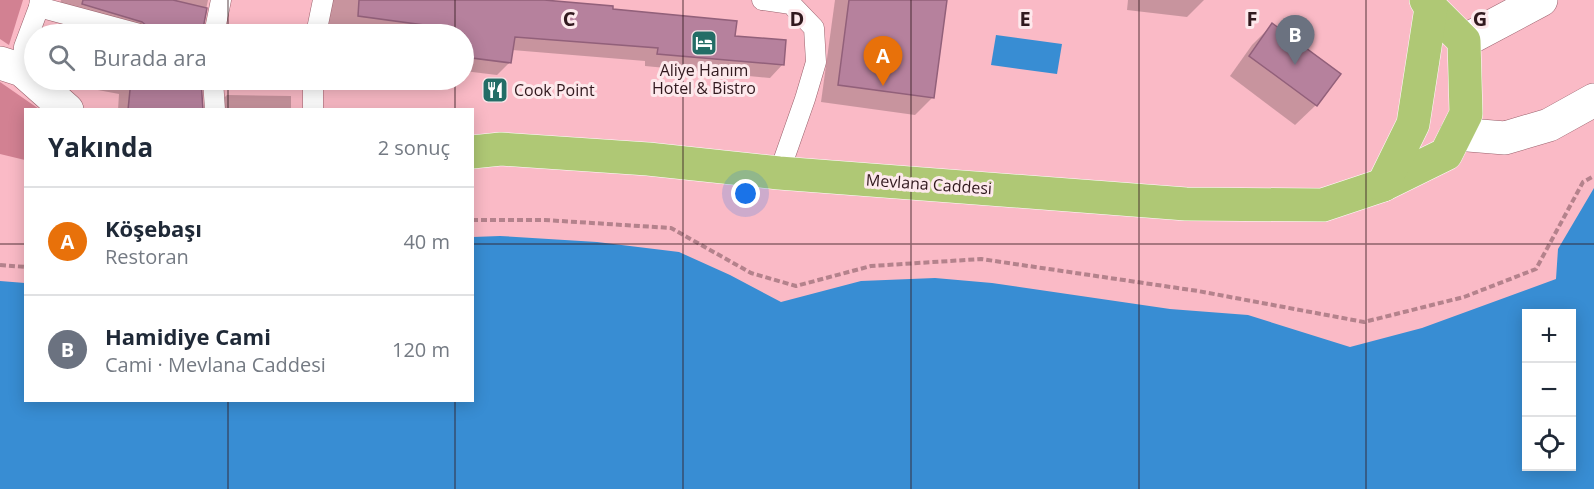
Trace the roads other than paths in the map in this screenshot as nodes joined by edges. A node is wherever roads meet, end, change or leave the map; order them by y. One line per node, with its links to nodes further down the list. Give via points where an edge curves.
1 (221, 0): 10 (lane)
2 (323, 0): 11 (lane)
3 (762, 0): 5 (lane)
4 (1541, 0): 12 (street)
5 (791, 2): 25 (lane, via 814,28 816,62)
6 (39, 4): 8 (lane); 9 (lane)
7 (1428, 4): 12 (main road); 26 (main road, via 1413,124)
8 (32, 24)
9 (106, 24)
10 (216, 24)
11 (318, 24)
12 (1464, 41): 23 (main road, Mevlana Caddesi, via 1466,114)
13 (24, 47): 14 (lane)
14 (11, 66): 15 (street)
15 (24, 76)
16 (42, 90): 20 (street)
17 (214, 90): 21 (lane)
18 (313, 90): 22 (lane)
19 (1594, 100): 23 (street, via 1550,125 1505,138)
20 (64, 108)
21 (215, 108)
22 (313, 108)
23 (1456, 134): 26 (main road, Mevlana Caddesi, via 1446,154)
24 (474, 153): 25 (main road, Mevlana Caddesi, via 501,149)
25 (780, 173): 26 (main road, Mevlana Caddesi, via 1186,204 1323,205)
26 (1383, 185)

